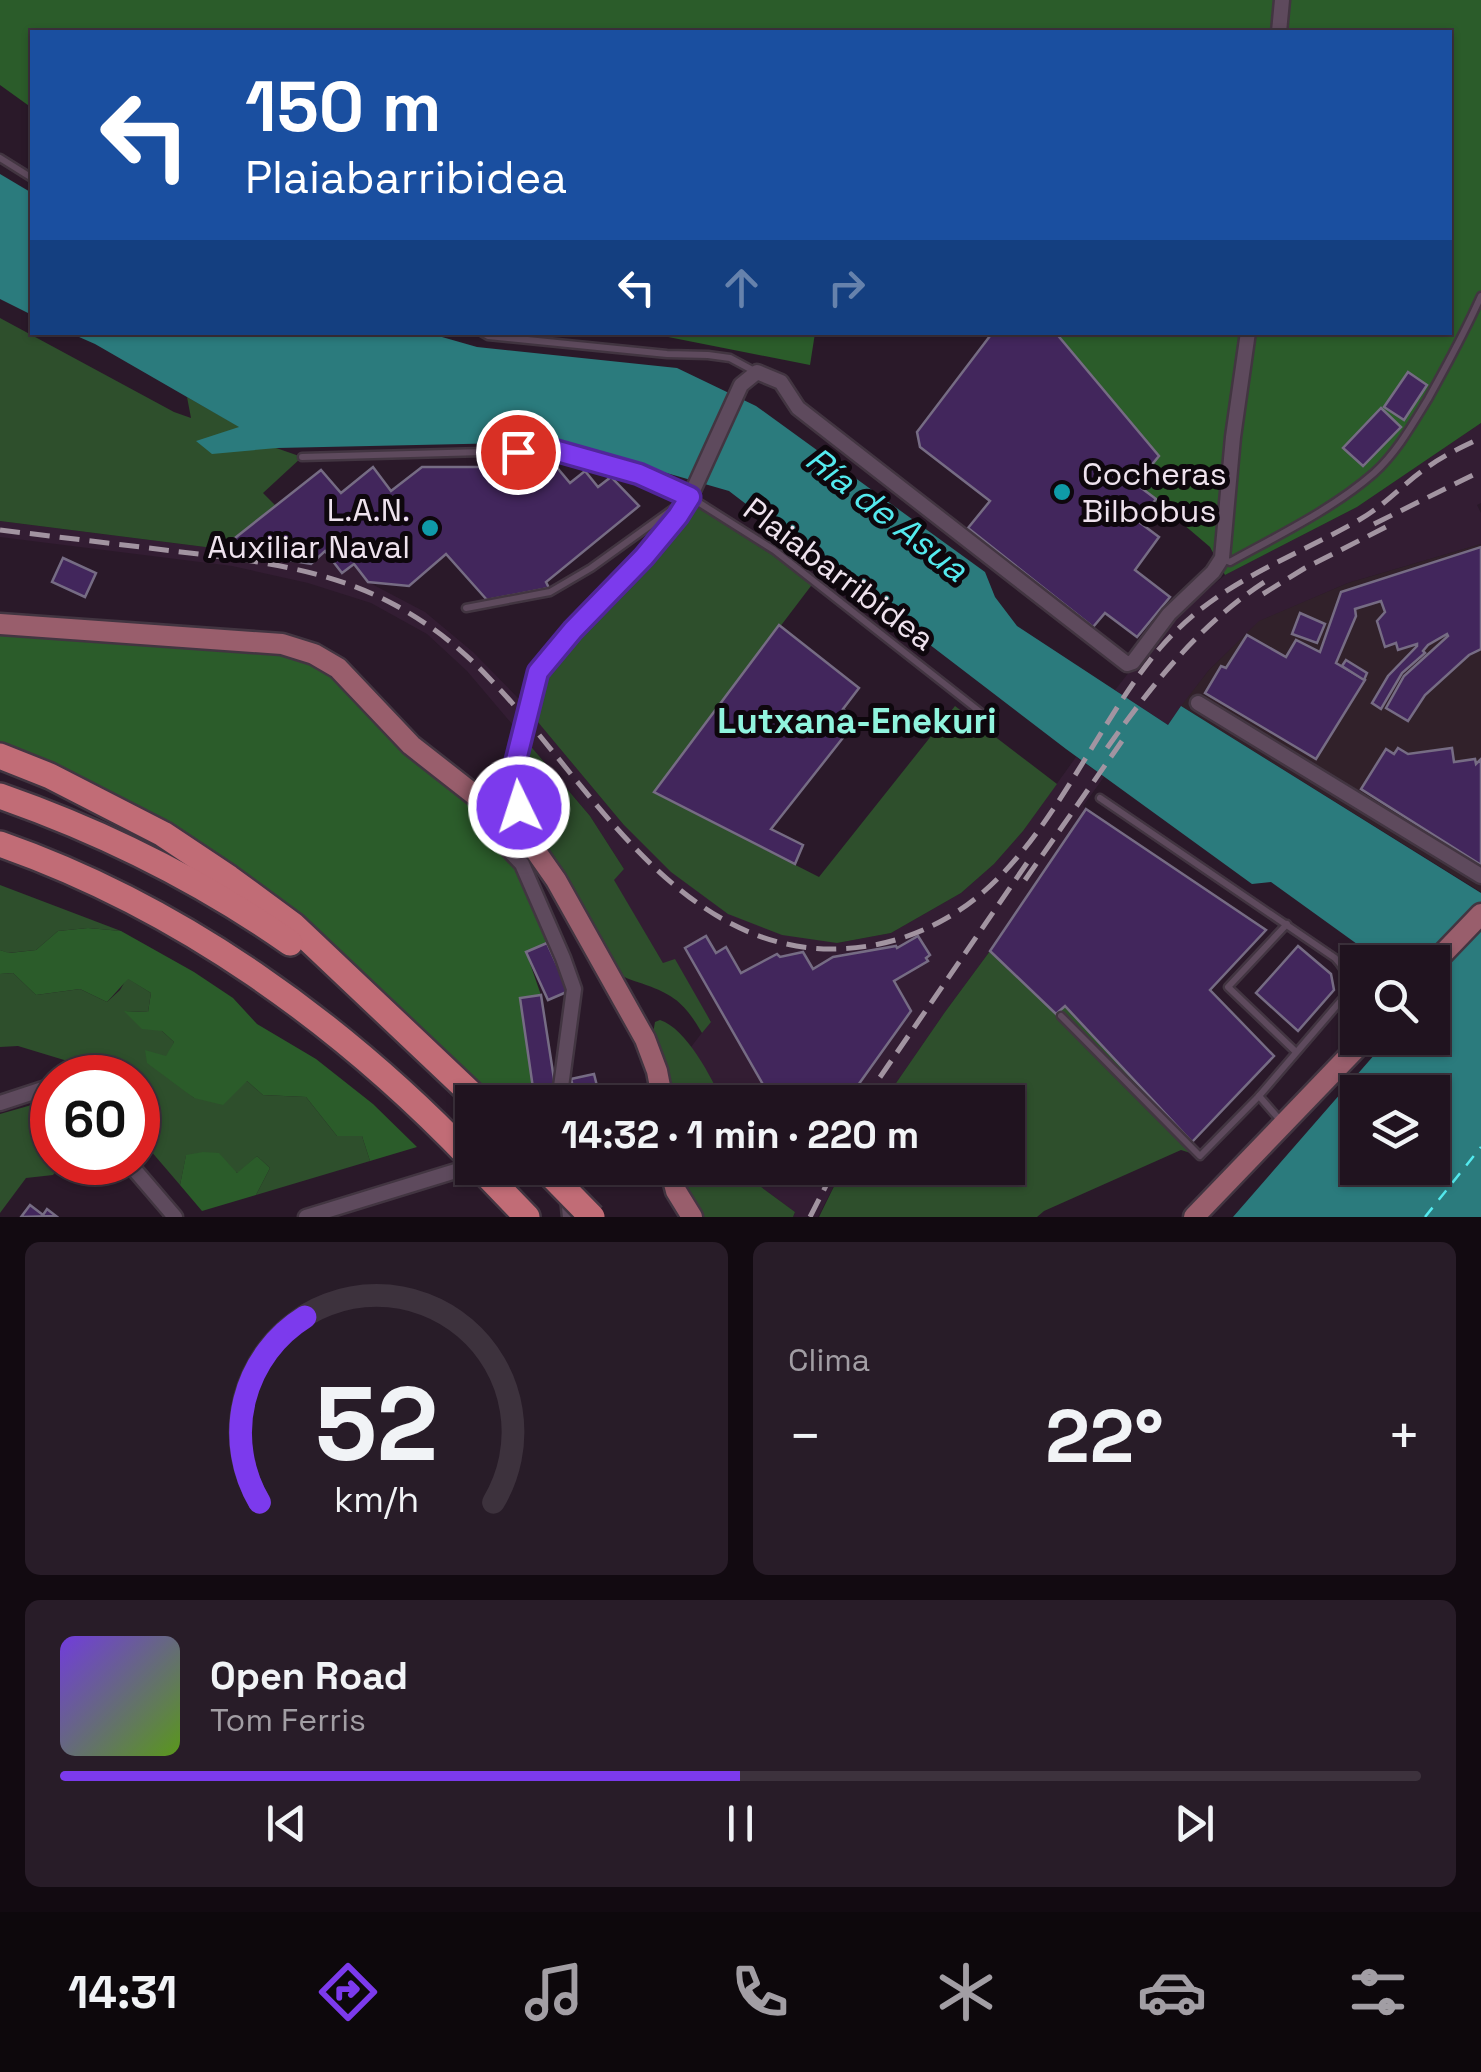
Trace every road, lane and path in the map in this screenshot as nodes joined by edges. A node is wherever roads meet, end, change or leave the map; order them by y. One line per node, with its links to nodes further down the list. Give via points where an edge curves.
1 (1282, 0): 2 (street)
2 (1280, 30)
3 (0, 158): 4 (lane)
4 (30, 177)
5 (1481, 296): 11 (lane, via 1404,440 1375,472 1285,532 1230,562)
6 (486, 335): 8 (lane, via 730,358)
7 (1248, 335): 11 (street)
8 (757, 372): 10 (street, via 741,386); 11 (street, via 781,382 798,408 1127,664)
9 (302, 458): 10 (lane, Plaiabarribidea, via 554,450)
10 (692, 493): 12 (lane, via 550,592); 15 (lane, Plaiabarribidea); 17 (street, bridge, via 644,557 538,672)
11 (1222, 558)
12 (466, 608)
13 (0, 624): 20 (main road, via 282,644 314,654 338,668 410,745)
14 (1198, 703): 23 (street)
15 (984, 715)
16 (0, 756): 28 (highway, via 163,834 229,878 293,925)
17 (512, 776): 20 (street); 22 (main road)
18 (0, 796): 28 (highway, via 142,854 206,889 339,977)
19 (1100, 798): 25 (lane)
20 (487, 805): 22 (main road); 32 (street, via 480,821 522,864 574,989)
21 (5, 847): 39 (highway, via 108,890 260,977 347,1042)
22 (535, 850): 33 (main road, via 644,1039)
23 (1481, 876)
24 (1481, 914): 26 (main road)
25 (1287, 924): 29 (lane, via 1335,958 1348,981 1344,997); 29 (lane, via 1228,987)
26 (1450, 947)
27 (1061, 1016): 36 (lane, via 1200,1156)
28 (412, 1038): 31 (highway)
29 (1296, 1052): 36 (lane)
30 (1350, 1055): 34 (main road)
31 (462, 1085)
32 (561, 1085)
33 (659, 1085)
34 (1316, 1091): 38 (main road); 53 (main road)
35 (30, 1093): 37 (street)
36 (1259, 1096): 38 (lane)
37 (0, 1103)
38 (1280, 1120): 52 (main road, via 1246,1146)
39 (455, 1143)
40 (455, 1167): 47 (street)
41 (148, 1185): 46 (street)
42 (496, 1185): 48 (highway)
43 (561, 1185): 50 (highway, bridge)
44 (566, 1185): 49 (street)
45 (675, 1185): 51 (main road)
46 (175, 1217)
47 (306, 1217)
48 (528, 1217)
49 (570, 1217)
50 (592, 1217)
51 (692, 1217)
52 (1182, 1217)
53 (1194, 1217)

